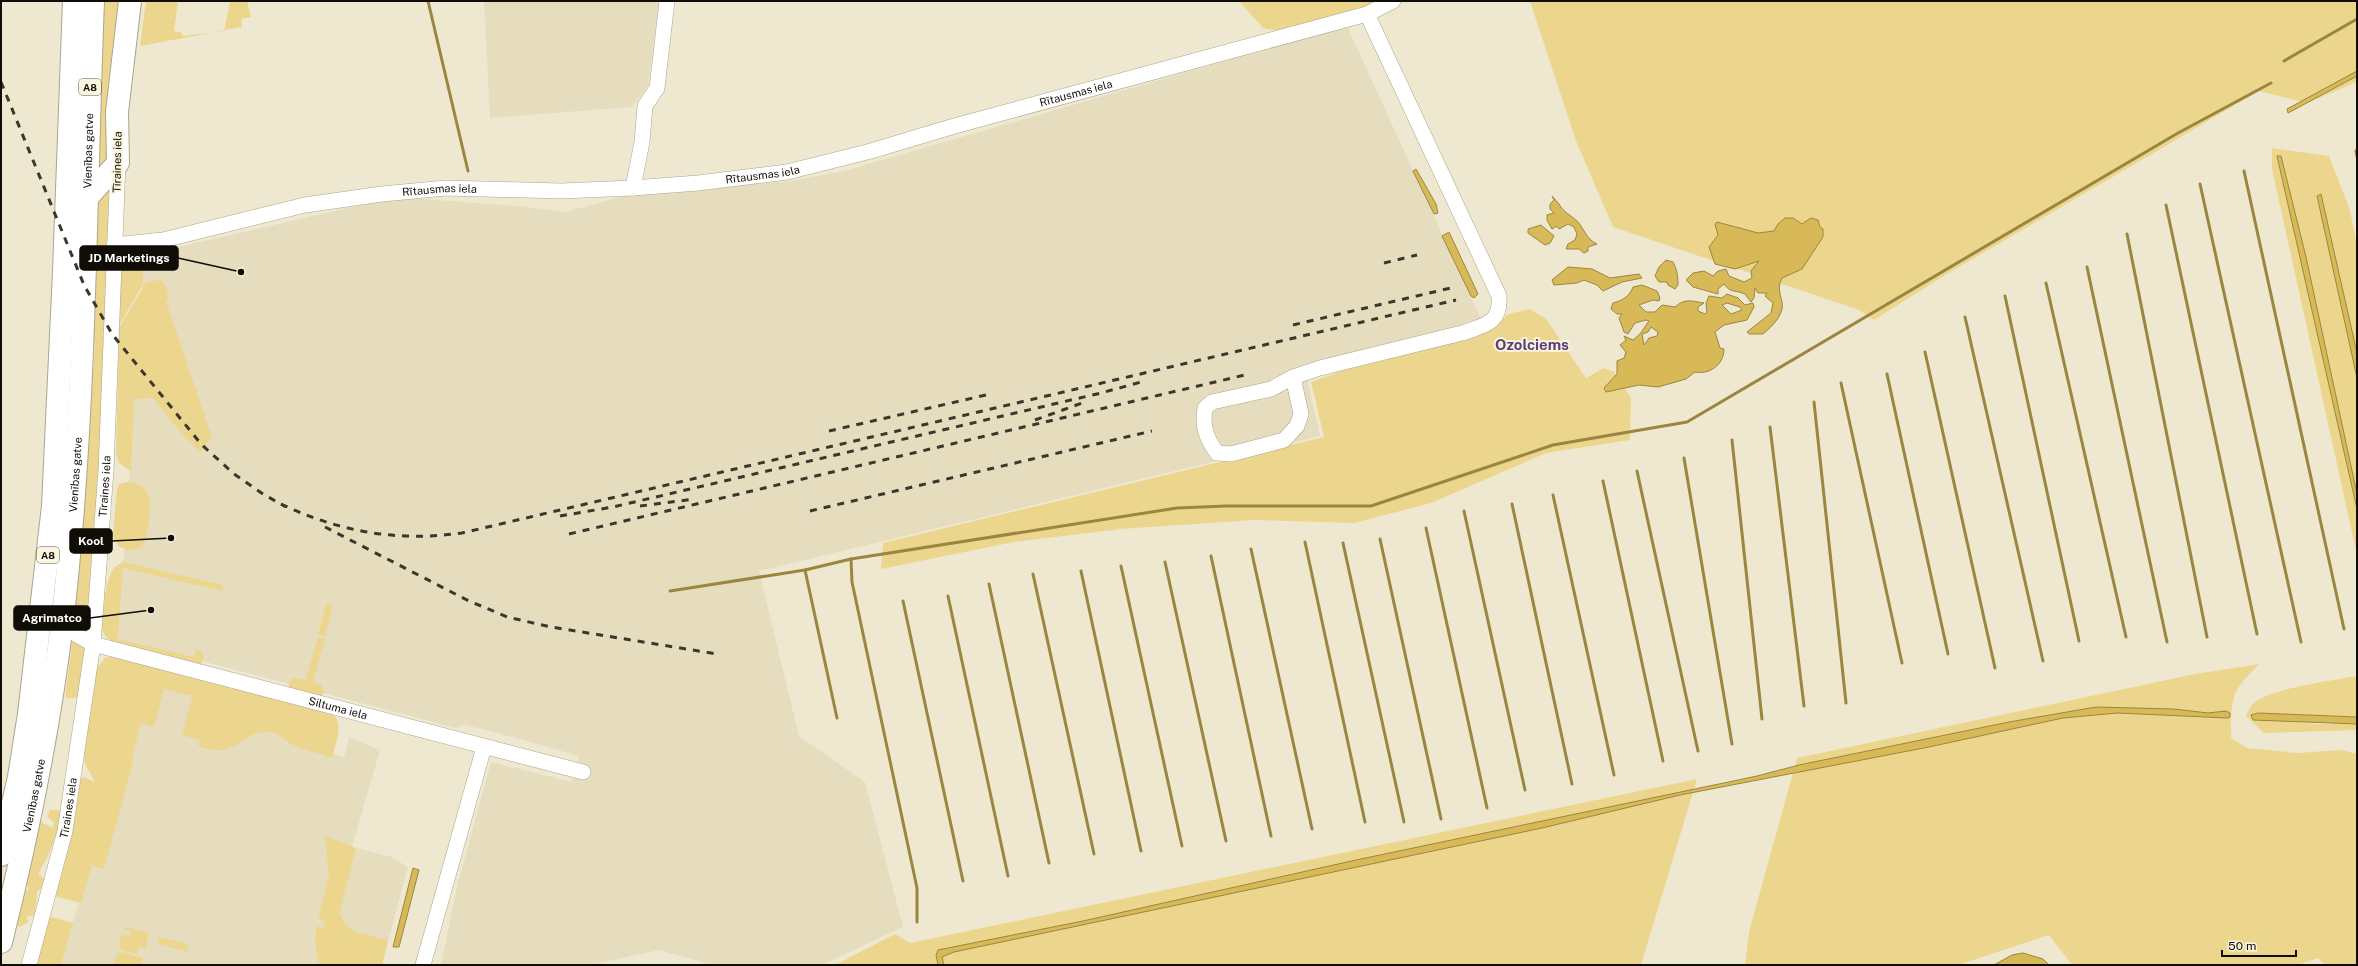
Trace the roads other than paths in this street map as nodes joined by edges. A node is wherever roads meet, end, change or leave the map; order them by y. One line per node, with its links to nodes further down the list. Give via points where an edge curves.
1 (74, 1): 16 (highway, Vienības gatve / A8, via 53,506 29,714 19,777)
2 (93, 1): 9 (highway, Vienības gatve / A8)
3 (130, 1): 7 (highway, Tīraines iela, via 117,112)
4 (667, 1): 8 (street, via 657,88 645,106 642,142)
5 (1393, 1): 6 (street, Rītausmas iela)
6 (1367, 14): 8 (street, Rītausmas iela, via 804,169 745,179); 11 (street, via 1499,296 1500,309 1490,323 1466,332)
7 (118, 163): 9 (highway); 10 (street, Tīraines iela)
8 (633, 188): 10 (street, Rītausmas iela, via 561,191 446,188 382,194 306,205 163,240)
9 (86, 199): 12 (highway, Vienības gatve / A8, via 76,455)
10 (114, 245): 13 (street, Tīraines iela, via 106,470)
11 (1293, 377): 11 (street, via 1271,389 1212,402 1205,408 1203,421 1207,439 1217,453 1231,454 1284,440 1297,426 1301,414)
12 (63, 615): 13 (street, Siltuma iela, via 77,635); 17 (highway, Vienības gatve / A8, via 39,773)
13 (93, 644): 14 (street, Siltuma iela); 18 (street, Tīraines iela, via 65,831)
14 (484, 747): 15 (street, Siltuma iela); 19 (street)
15 (583, 772)
16 (1, 855)
17 (1, 942)
18 (29, 965)
19 (424, 965)

